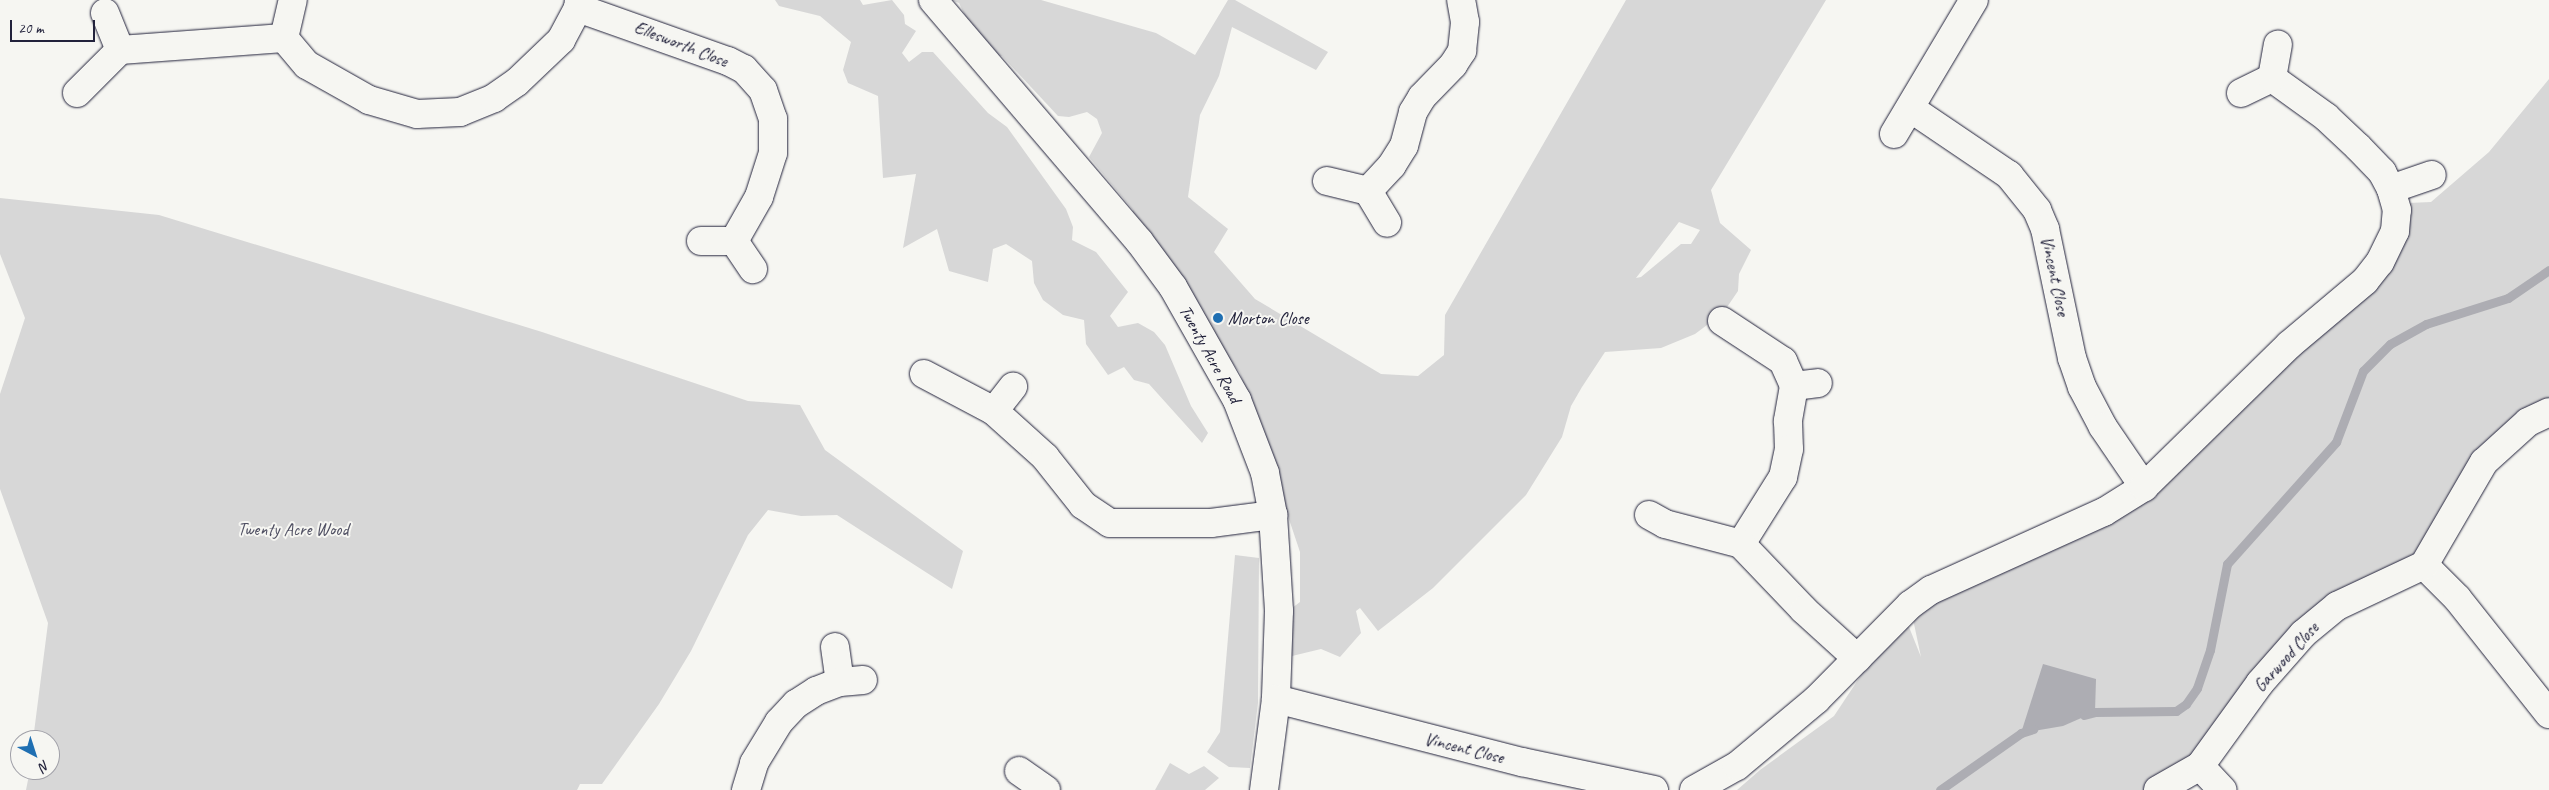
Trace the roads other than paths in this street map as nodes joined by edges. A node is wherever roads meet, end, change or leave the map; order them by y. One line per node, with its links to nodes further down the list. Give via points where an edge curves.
1 (293, 0): 7 (street)
2 (933, 0): 29 (street, Twenty Acre Road, via 1108,203 1173,287 1237,400 1265,473)
3 (1461, 0): 18 (street, via 1465,22 1462,51 1454,65 1422,97 1413,112 1404,146)
4 (1974, 0): 13 (street)
5 (579, 4): 7 (street, Ellesworth Close, via 561,40 517,82 477,106 440,115 417,114 369,100 308,65); 21 (street, Ellesworth Close, via 709,52 744,69 763,90 773,119 773,153 759,197)
6 (105, 13): 9 (street)
7 (284, 38): 9 (street)
8 (2278, 45): 10 (street)
9 (120, 50): 11 (street)
10 (2272, 78): 12 (street); 17 (street, via 2326,117 2382,172)
11 (77, 93)
12 (2241, 93)
13 (1910, 108): 14 (street); 28 (street, Vincent Close, via 2009,175 2037,210 2045,230 2072,358 2082,387 2103,427)
14 (1894, 134)
15 (2432, 175): 17 (street)
16 (1327, 181): 18 (street)
17 (2392, 189): 28 (street, via 2398,210 2395,231 2380,262 2365,281 2289,345)
18 (1368, 191): 19 (street)
19 (1387, 223)
20 (701, 241): 21 (street)
21 (734, 241): 22 (street)
22 (753, 269)
23 (1722, 321): 31 (street, via 1783,361 1806,384 1788,421 1789,449 1783,477)
24 (924, 374): 26 (street)
25 (1012, 387): 26 (street)
26 (994, 410): 29 (street, via 1045,456 1083,504 1110,522 1211,523)
27 (2549, 412): 32 (street, via 2528,422 2484,462)
28 (2144, 487): 34 (street, via 2104,512 1931,590 1910,605)
29 (1273, 514): 35 (street, Twenty Acre Road, via 1279,611)
30 (1649, 515): 31 (street, via 1665,524)
31 (1741, 544): 34 (street, via 1804,610)
32 (2424, 565): 36 (street, via 2458,598); 37 (street, Garwood Close, via 2337,606 2303,634 2260,683)
33 (835, 647): 39 (street, via 852,681 816,691 796,704 779,722 754,763)
34 (1857, 658): 43 (street, via 1816,700 1737,766)
35 (1276, 699): 41 (street, Twenty Acre Road); 42 (street, Vincent Close, via 1522,762)
36 (2549, 714)
37 (2200, 766): 44 (street, Garwood Close); 45 (street)
38 (1019, 771): 40 (street)
39 (746, 790)
40 (1046, 790)
41 (1264, 790)
42 (1654, 790)
43 (1694, 790)
44 (2158, 790)
45 (2222, 790)

